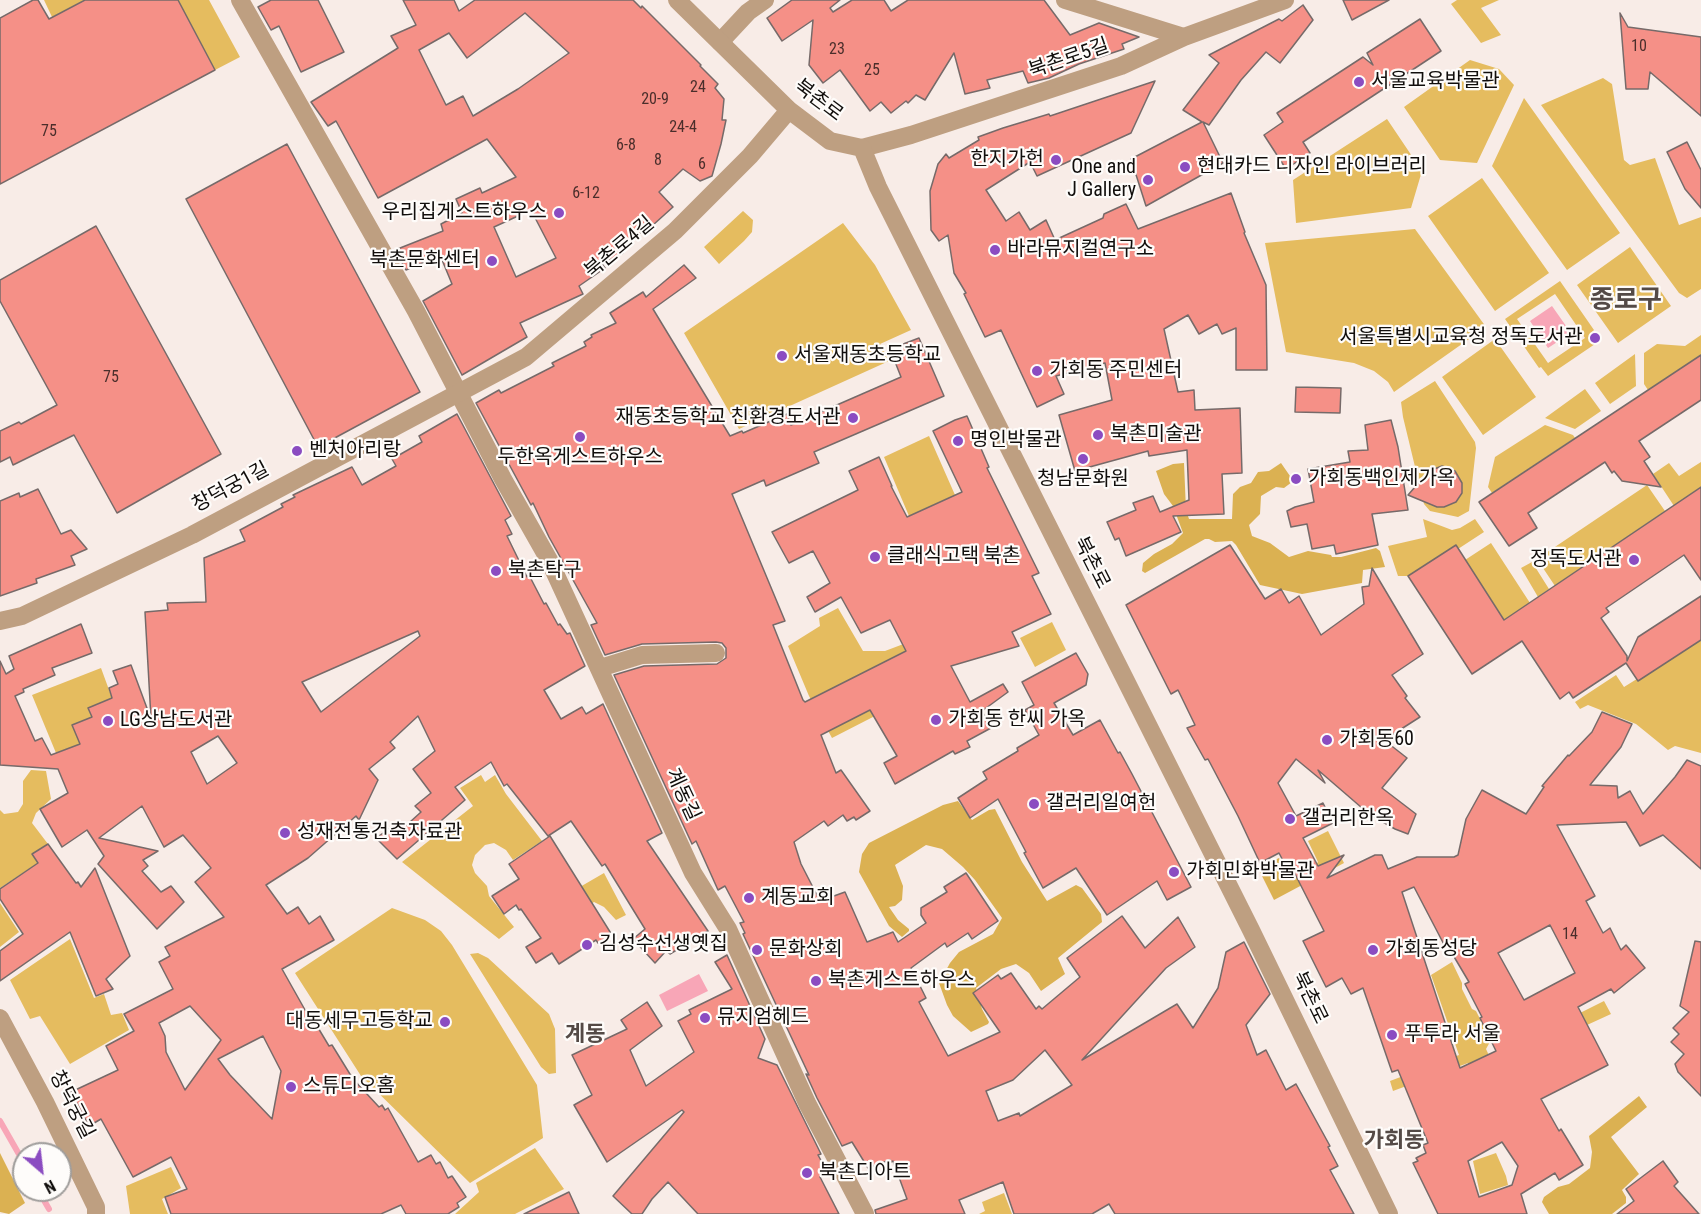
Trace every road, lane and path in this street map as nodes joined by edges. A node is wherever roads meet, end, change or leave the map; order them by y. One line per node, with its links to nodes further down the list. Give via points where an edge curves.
1 (240, 0): 10 (street, 계동길)
2 (676, 0): 7 (street, 북촌로)
3 (765, 0): 7 (street)
4 (1065, 0): 6 (street)
5 (1285, 0): 6 (street, 북촌로5길)
6 (1184, 37): 9 (street, 북촌로5길, via 1121,66)
7 (720, 42): 8 (street, 북촌로)
8 (789, 110): 9 (street, 북촌로, via 831,141); 10 (street, 북촌로4길, via 750,156 675,231 526,357)
9 (862, 148): 19 (street, 북촌로)
10 (459, 393): 11 (street, 창덕궁1길, via 192,535); 15 (street, 계동길, via 549,560)
11 (22, 616): 12 (street, 창덕궁1길); 13 (street, 창덕궁1길)
12 (0, 621)
13 (0, 635)
14 (716, 653): 15 (street, via 642,655)
15 (600, 668): 18 (street, 계동길, via 693,873 728,929 783,1052)
16 (0, 1018): 17 (street, 창덕궁길, via 45,1102)
17 (96, 1214)
18 (865, 1214)
19 (1389, 1214)

